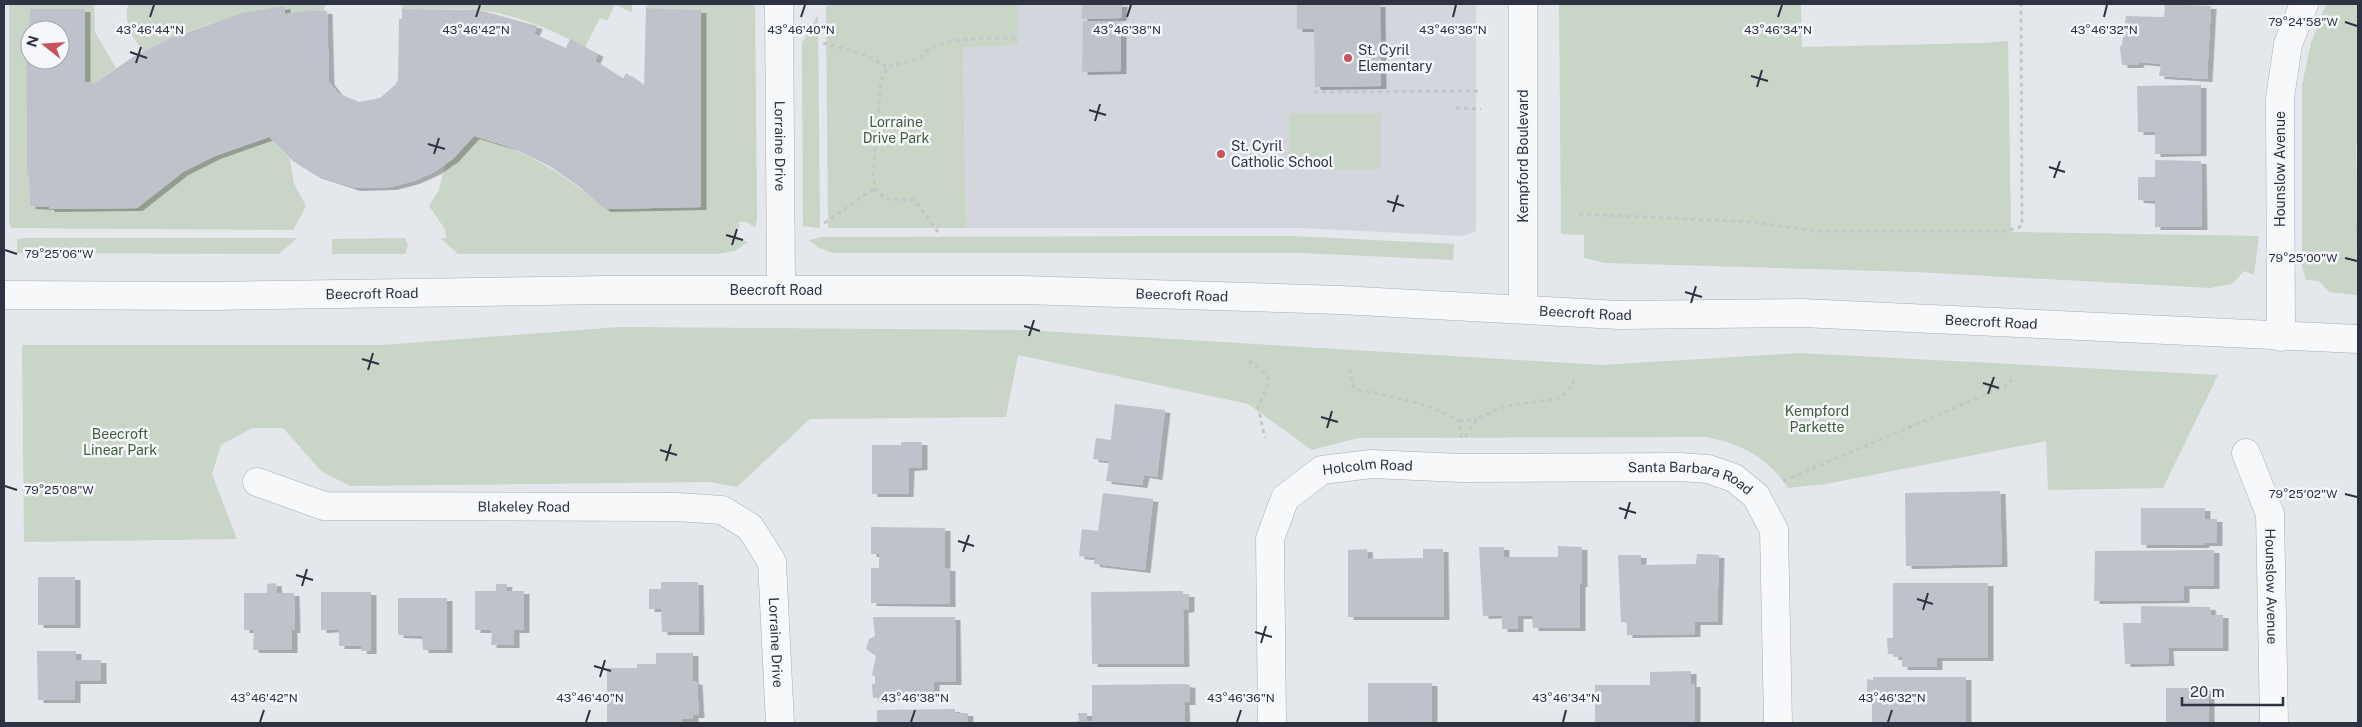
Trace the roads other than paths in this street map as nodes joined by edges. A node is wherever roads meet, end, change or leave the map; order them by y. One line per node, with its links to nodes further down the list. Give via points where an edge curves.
1 (779, 4): 4 (street, Lorraine Drive)
2 (1523, 4): 6 (street, Kempford Boulevard)
3 (2304, 4): 7 (street, Hounslow Avenue, via 2288,44 2280,98)
4 (781, 289): 5 (street, Beecroft Road, via 212,296); 6 (street, Beecroft Road, via 1032,290 1330,299)
5 (4, 295)
6 (1523, 309): 7 (street, Beecroft Road, via 1619,315 1802,313)
7 (2281, 337): 8 (street, Beecroft Road)
8 (2358, 339)
9 (2246, 453): 16 (street, Hounslow Avenue, via 2270,514)
10 (1538, 468): 14 (street, Holcolm Road, via 1371,464 1322,470 1286,498 1270,539); 15 (street, Santa Barbara Road, via 1708,469 1734,478 1756,496 1774,530)
11 (256, 482): 12 (street, Blakeley Road, via 324,506 722,510 750,527)
12 (772, 562): 13 (street, Lorraine Drive)
13 (780, 723)
14 (1272, 723)
15 (1778, 723)
16 (2274, 723)

